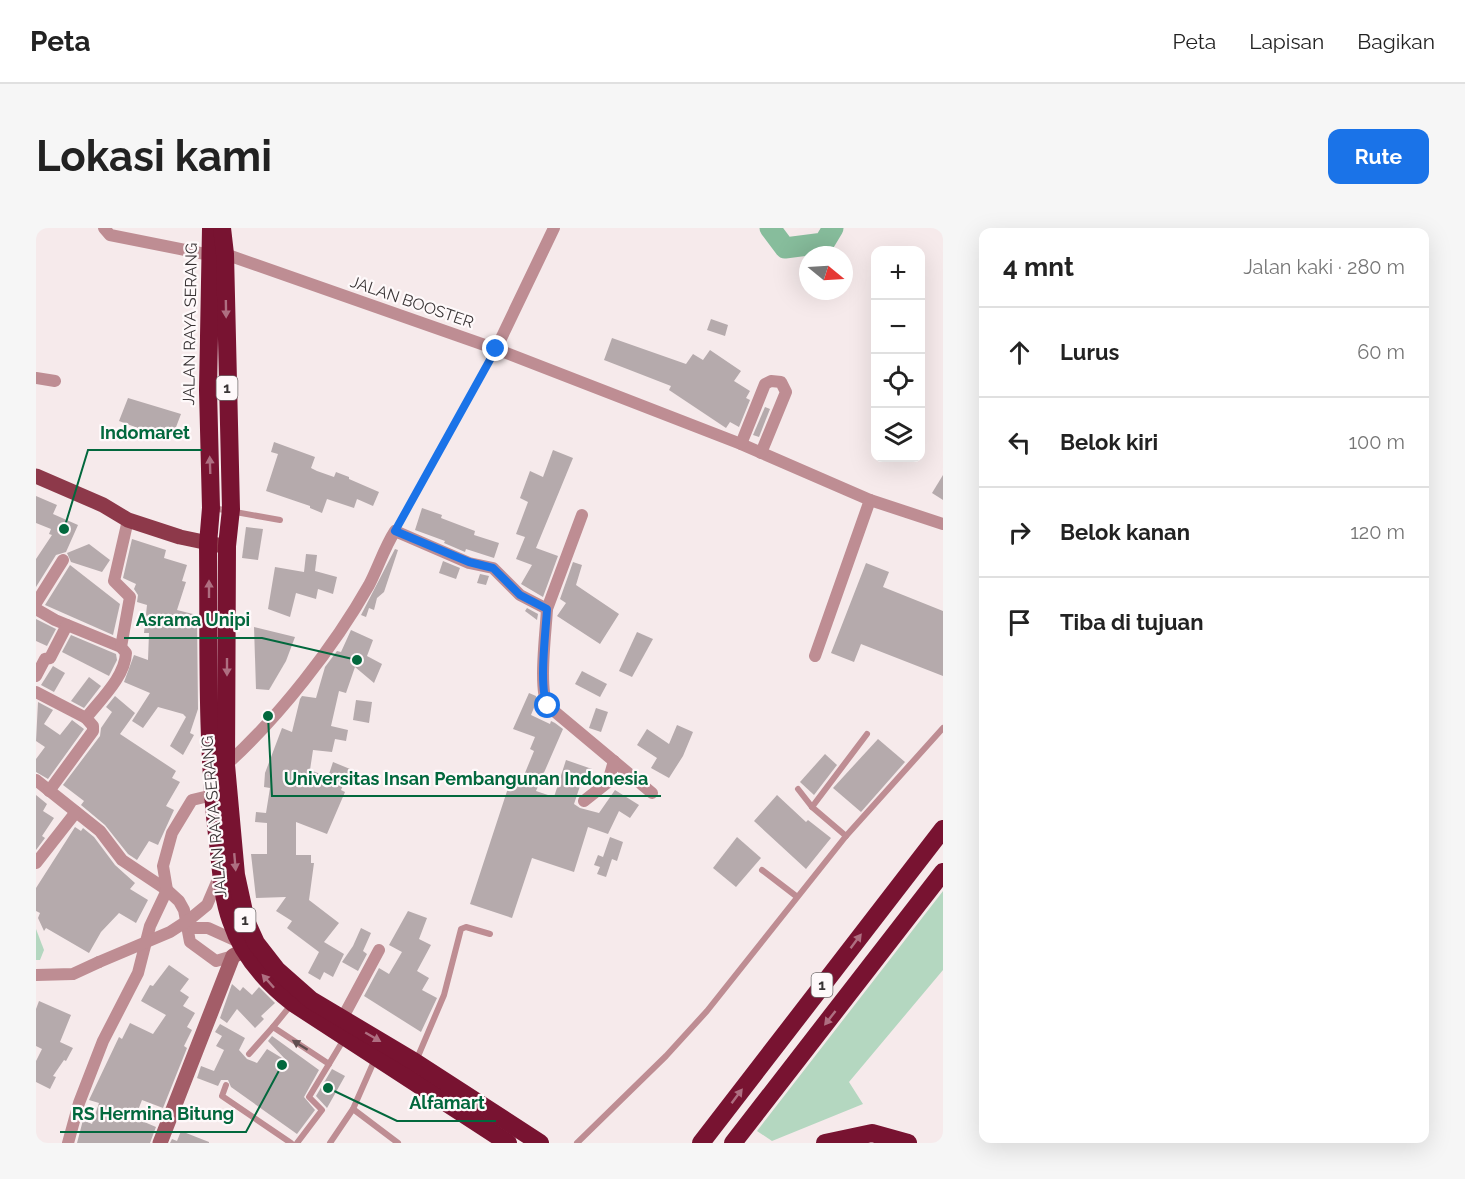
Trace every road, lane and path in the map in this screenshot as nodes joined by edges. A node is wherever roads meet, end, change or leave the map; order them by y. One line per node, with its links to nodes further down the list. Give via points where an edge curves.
1 (104, 228): 5 (street, JALAN BOOSTER, via 110,235)
2 (211, 228): 5 (highway, JALAN RAYA SERANG / 1)
3 (222, 228): 5 (highway, JALAN RAYA SERANG / 1)
4 (554, 228): 6 (street)
5 (220, 260): 6 (street, JALAN BOOSTER, via 245,261); 13 (highway, JALAN RAYA SERANG / 1, one-way to 5, via 208,390); 14 (highway, JALAN RAYA SERANG / 1, one-way to 14)
6 (496, 349): 9 (street, JALAN BOOSTER); 19 (path)
7 (36, 378): 8 (street)
8 (55, 381)
9 (741, 444): 10 (street, JALAN BOOSTER); 10 (street, via 765,384 781,382 786,392)
10 (761, 453): 12 (street, JALAN BOOSTER)
11 (36, 476): 16 (main road)
12 (870, 500): 18 (street, JALAN BOOSTER); 28 (street)
13 (211, 508): 14 (lane); 20 (highway, JALAN RAYA SERANG / 1)
14 (231, 509): 17 (lane); 21 (highway, JALAN RAYA SERANG / 1)
15 (582, 515): 25 (street)
16 (129, 520): 20 (main road); 27 (street, via 114,580 130,597)
17 (280, 520)
18 (943, 524)
19 (395, 531): 25 (street, via 493,568 520,595); 35 (street, via 369,585 339,632 257,736)
20 (208, 544): 21 (main road); 40 (highway, JALAN RAYA SERANG / 1, one-way to 20)
21 (227, 546): 35 (highway, JALAN RAYA SERANG / 1, one-way to 35)
22 (63, 560): 23 (street)
23 (36, 603)
24 (36, 609): 26 (street)
25 (547, 609): 34 (street, via 544,700)
26 (68, 626): 27 (street); 29 (street)
27 (121, 646): 31 (street, via 126,655 122,668)
28 (815, 656)
29 (36, 676)
30 (36, 692): 31 (street)
31 (86, 718): 38 (street, via 93,731)
32 (943, 728): 45 (lane)
33 (867, 734): 42 (lane)
34 (614, 761): 39 (street); 41 (street, via 608,782)
35 (226, 765): 54 (highway, JALAN RAYA SERANG / 1, one-way to 54, via 236,874 246,921)
36 (36, 780): 38 (street)
37 (798, 789): 42 (lane)
38 (49, 790): 43 (street)
39 (652, 794)
40 (213, 795): 47 (highway, JALAN RAYA SERANG / 1); 50 (street, via 192,800 172,833 163,866)
41 (584, 801)
42 (813, 807): 45 (lane)
43 (76, 812): 46 (street); 50 (street, via 110,841 122,860)
44 (943, 829): 78 (highway, 1, one-way to 44)
45 (846, 836): 51 (lane)
46 (36, 863)
47 (221, 868): 52 (street, via 215,891); 54 (highway, JALAN RAYA SERANG / 1, via 231,921)
48 (762, 870): 51 (lane)
49 (943, 873): 79 (highway, 1, one-way to 79)
50 (167, 890): 54 (street, via 184,910 190,942 216,961); 68 (street, via 150,926 138,973 103,1041)
51 (796, 896): 77 (lane, via 707,1011)
52 (192, 924): 54 (street, via 208,928); 56 (street, bridge, via 73,974)
53 (490, 934): 63 (lane, via 461,929 444,995)
54 (243, 948): 57 (highway, JALAN RAYA SERANG / 1, one-way to 54, via 270,984); 58 (highway, JALAN RAYA SERANG / 1, via 269,962 299,990); 69 (street)
55 (379, 950): 58 (street)
56 (36, 975)
57 (292, 1003): 59 (lane); 60 (highway, JALAN RAYA SERANG / 1)
58 (342, 1018): 63 (highway, JALAN RAYA SERANG / 1, one-way to 63)
59 (273, 1028): 61 (lane); 64 (lane, one-way to 59)
60 (344, 1038): 62 (highway, JALAN RAYA SERANG / 1); 64 (lane)
61 (249, 1054)
62 (376, 1057): 66 (lane); 75 (highway, JALAN RAYA SERANG / 1)
63 (415, 1062): 76 (highway, JALAN RAYA SERANG / 1)
64 (329, 1064): 72 (lane, via 309,1097 322,1110)
65 (226, 1085): 67 (lane, via 222,1096)
66 (353, 1109): 73 (lane); 74 (lane)
67 (281, 1136): 70 (lane); 71 (lane)
68 (68, 1143)
69 (160, 1143)
70 (276, 1143)
71 (291, 1143)
72 (297, 1143)
73 (330, 1143)
74 (398, 1143)
75 (508, 1143)
76 (540, 1143)
77 (578, 1143)
78 (701, 1143)
79 (733, 1143)
80 (825, 1143): 81 (highway, via 872,1133)
81 (908, 1143)

